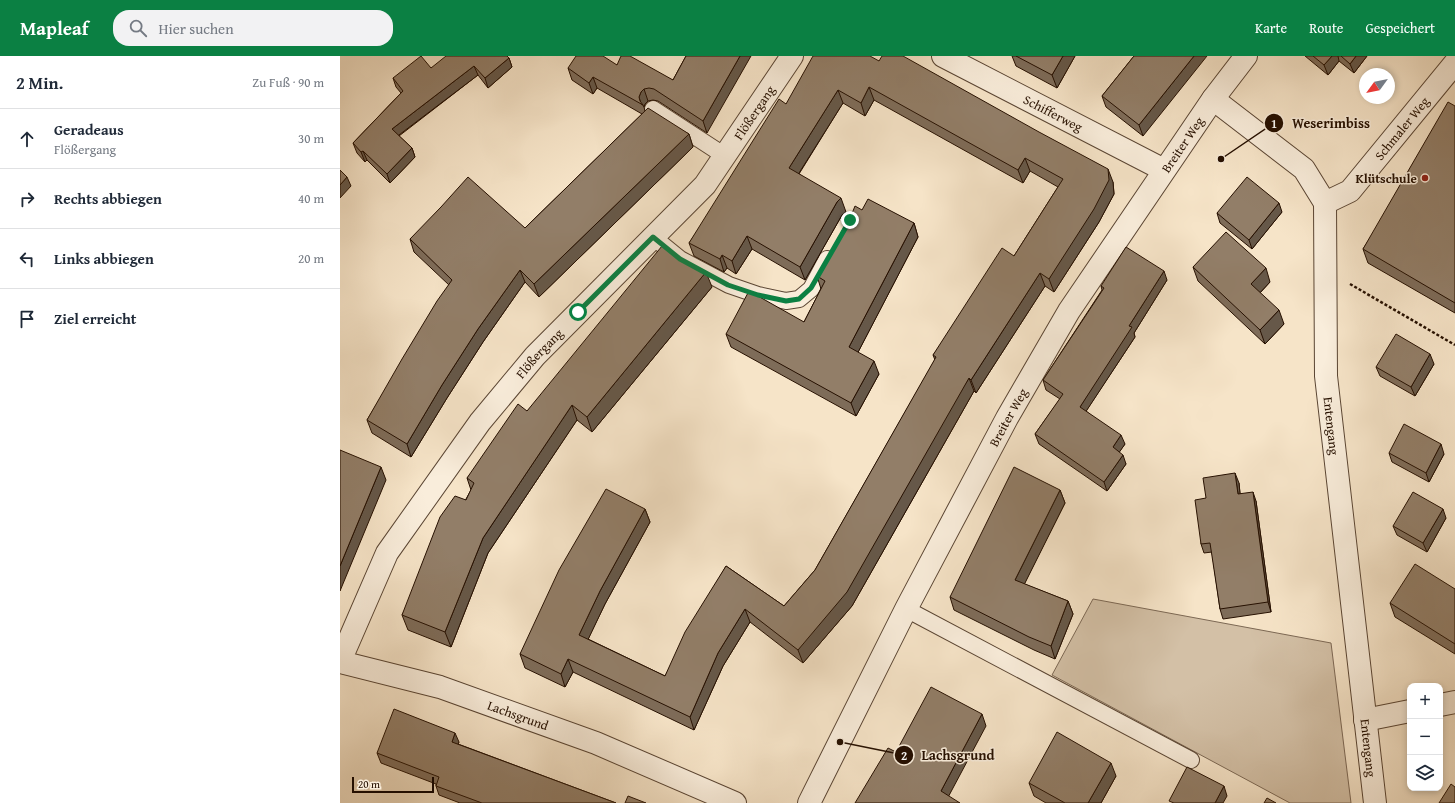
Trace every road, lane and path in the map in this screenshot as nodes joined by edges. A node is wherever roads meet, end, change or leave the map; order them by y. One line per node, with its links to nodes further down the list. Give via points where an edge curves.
1 (792, 56): 7 (street, Flößergang)
2 (943, 56): 8 (street, Schifferweg)
3 (1246, 56): 5 (street, Breiter Weg)
4 (1455, 63): 9 (street, Schmaler Weg, via 1350,190)
5 (1213, 98): 8 (street, Breiter Weg); 9 (street, via 1304,169)
6 (653, 109): 7 (lane)
7 (725, 156): 10 (street, Flößergang, via 705,185)
8 (1164, 170): 14 (street, Breiter Weg, via 1068,311 1007,418)
9 (1325, 203): 12 (street, Entengang)
10 (653, 237): 11 (lane, via 680,259 728,285 786,301 799,299 811,288); 15 (street, Flößergang, via 535,356 480,422 387,553)
11 (834, 248)
12 (1325, 269): 13 (path); 19 (street, Entengang, via 1326,376)
13 (1455, 345)
14 (906, 609): 20 (lane); 22 (street, Breiter Weg)
15 (340, 662): 21 (street, Lachsgrund, via 440,687 596,742)
16 (1455, 702): 17 (street)
17 (1443, 704)
18 (1407, 712): 19 (street)
19 (1365, 720): 23 (street, Entengang)
20 (1191, 760)
21 (735, 803)
22 (809, 803)
23 (1375, 803)

